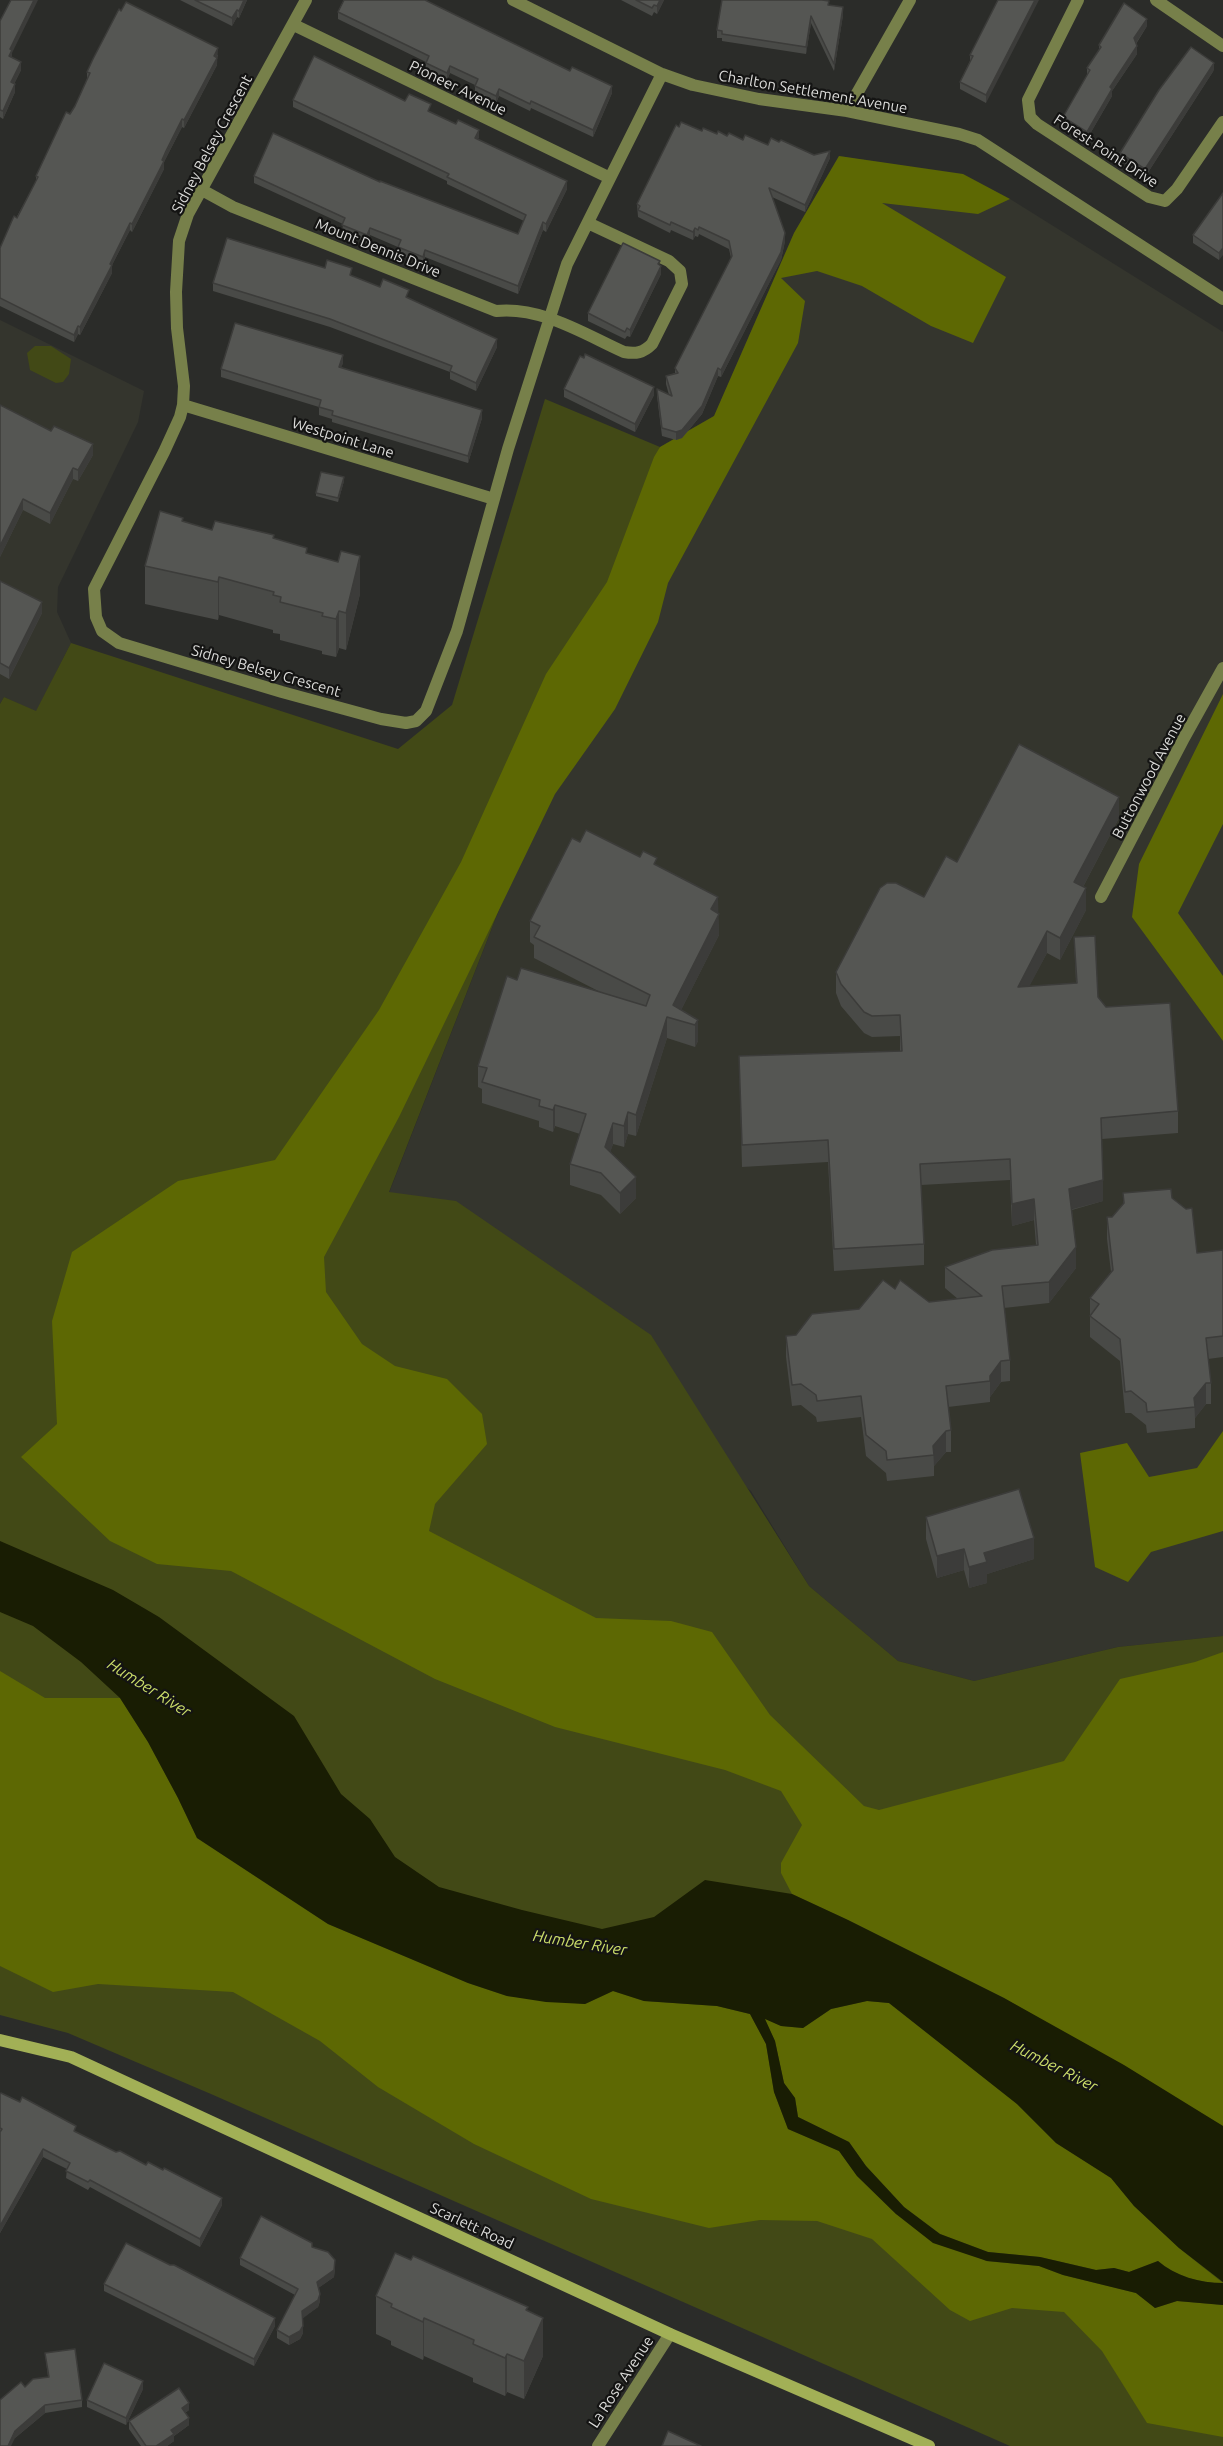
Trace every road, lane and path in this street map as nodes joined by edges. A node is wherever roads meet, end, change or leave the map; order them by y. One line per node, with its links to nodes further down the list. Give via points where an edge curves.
1 (306, 0): 6 (street, Sidney Belsey Crescent)
2 (513, 0): 8 (street, Charlton Settlement Avenue)
3 (910, 0): 9 (street)
4 (1078, 0): 10 (street, Forest Point Drive, via 1028,100 1030,117 1037,124 1149,197 1165,201)
5 (1156, 0): 7 (street)
6 (294, 25): 11 (street, Pioneer Avenue); 12 (street, Sidney Belsey Crescent)
7 (1223, 46)
8 (662, 74): 9 (street, Charlton Settlement Avenue, via 721,92); 11 (street, Sidney Belsey Crescent)
9 (847, 111): 14 (street, Charlton Settlement Avenue, via 978,140)
10 (1223, 122)
11 (610, 178): 13 (street, Sidney Belsey Crescent)
12 (202, 190): 15 (street, Mount Dennis Drive, via 233,207 496,311 514,309); 16 (street, Sidney Belsey Crescent, via 179,241 177,328)
13 (588, 223): 15 (street, Sidney Belsey Crescent, via 567,264); 15 (street, Mount Dennis Drive, via 675,264 682,284 652,344 635,354)
14 (1223, 299)
15 (549, 318): 17 (street, Sidney Belsey Crescent)
16 (183, 405): 17 (street, Westpoint Lane); 17 (street, Sidney Belsey Crescent, via 164,452 94,589 96,617 102,631 119,643 155,656 381,719 416,721 426,711 437,688)
17 (494, 499)
18 (1223, 668): 19 (street, Buttonwood Avenue)
19 (1101, 897)
20 (0, 2040): 21 (main road, Scarlett Road, via 71,2057)
21 (670, 2334): 22 (street, La Rose Avenue); 23 (main road, Scarlett Road)
22 (598, 2446)
23 (929, 2446)

